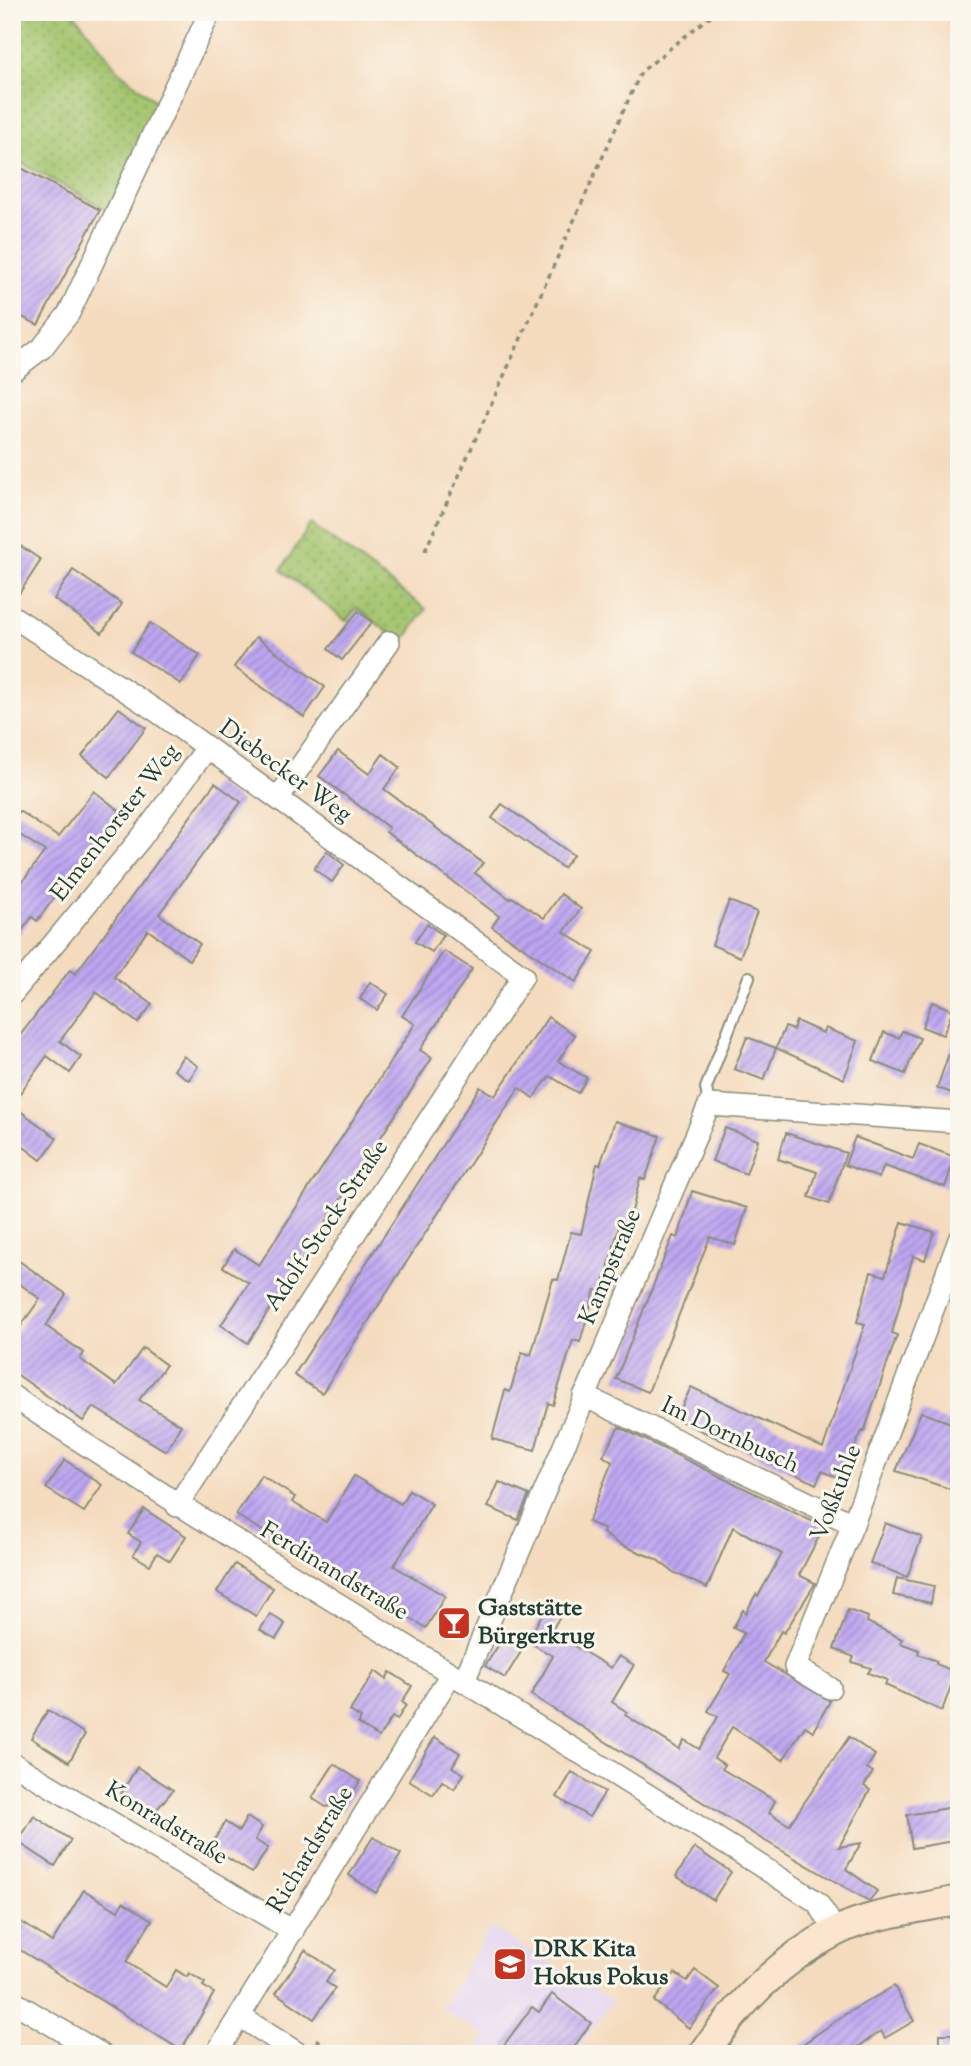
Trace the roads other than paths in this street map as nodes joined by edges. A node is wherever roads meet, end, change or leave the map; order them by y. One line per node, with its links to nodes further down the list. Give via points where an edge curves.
1 (210, 12): 2 (street, via 69,313 42,348)
2 (12, 370)
3 (12, 616): 5 (street, Diebecker Weg)
4 (389, 642): 6 (street)
5 (207, 748): 6 (street, Diebecker Weg); 9 (street, Elmenhorster Weg, via 141,838)
6 (278, 799): 7 (street, Diebecker Weg)
7 (523, 976): 16 (street, Adolf-Stock-Straße)
8 (749, 977): 10 (lane, via 706,1088)
9 (12, 994)
10 (709, 1105): 11 (street); 15 (street, Kampstraße)
11 (959, 1122)
12 (959, 1240): 13 (street, Voßkuhle)
13 (949, 1301): 17 (street, Voßkuhle)
14 (12, 1396): 16 (street, Ferdinandstraße)
15 (584, 1396): 17 (street, Im Dornbusch); 18 (street, Kampstraße)
16 (177, 1506): 18 (street, Ferdinandstraße)
17 (853, 1524): 19 (street, Voßkuhle, via 795,1667)
18 (458, 1677): 22 (street, Richardstraße, via 412,1731); 23 (street, Ferdinandstraße, via 817,1902)
19 (830, 1688)
20 (12, 1763): 22 (street, Konradstraße)
21 (959, 1900): 23 (main road)
22 (293, 1931): 25 (street, Richardstraße)
23 (836, 1931): 29 (main road, via 762,1983 737,2007)
24 (12, 2001): 26 (street)
25 (241, 2017): 27 (street, Richardstraße); 28 (street)
26 (100, 2054)
27 (216, 2054)
28 (299, 2054)
29 (702, 2054)

